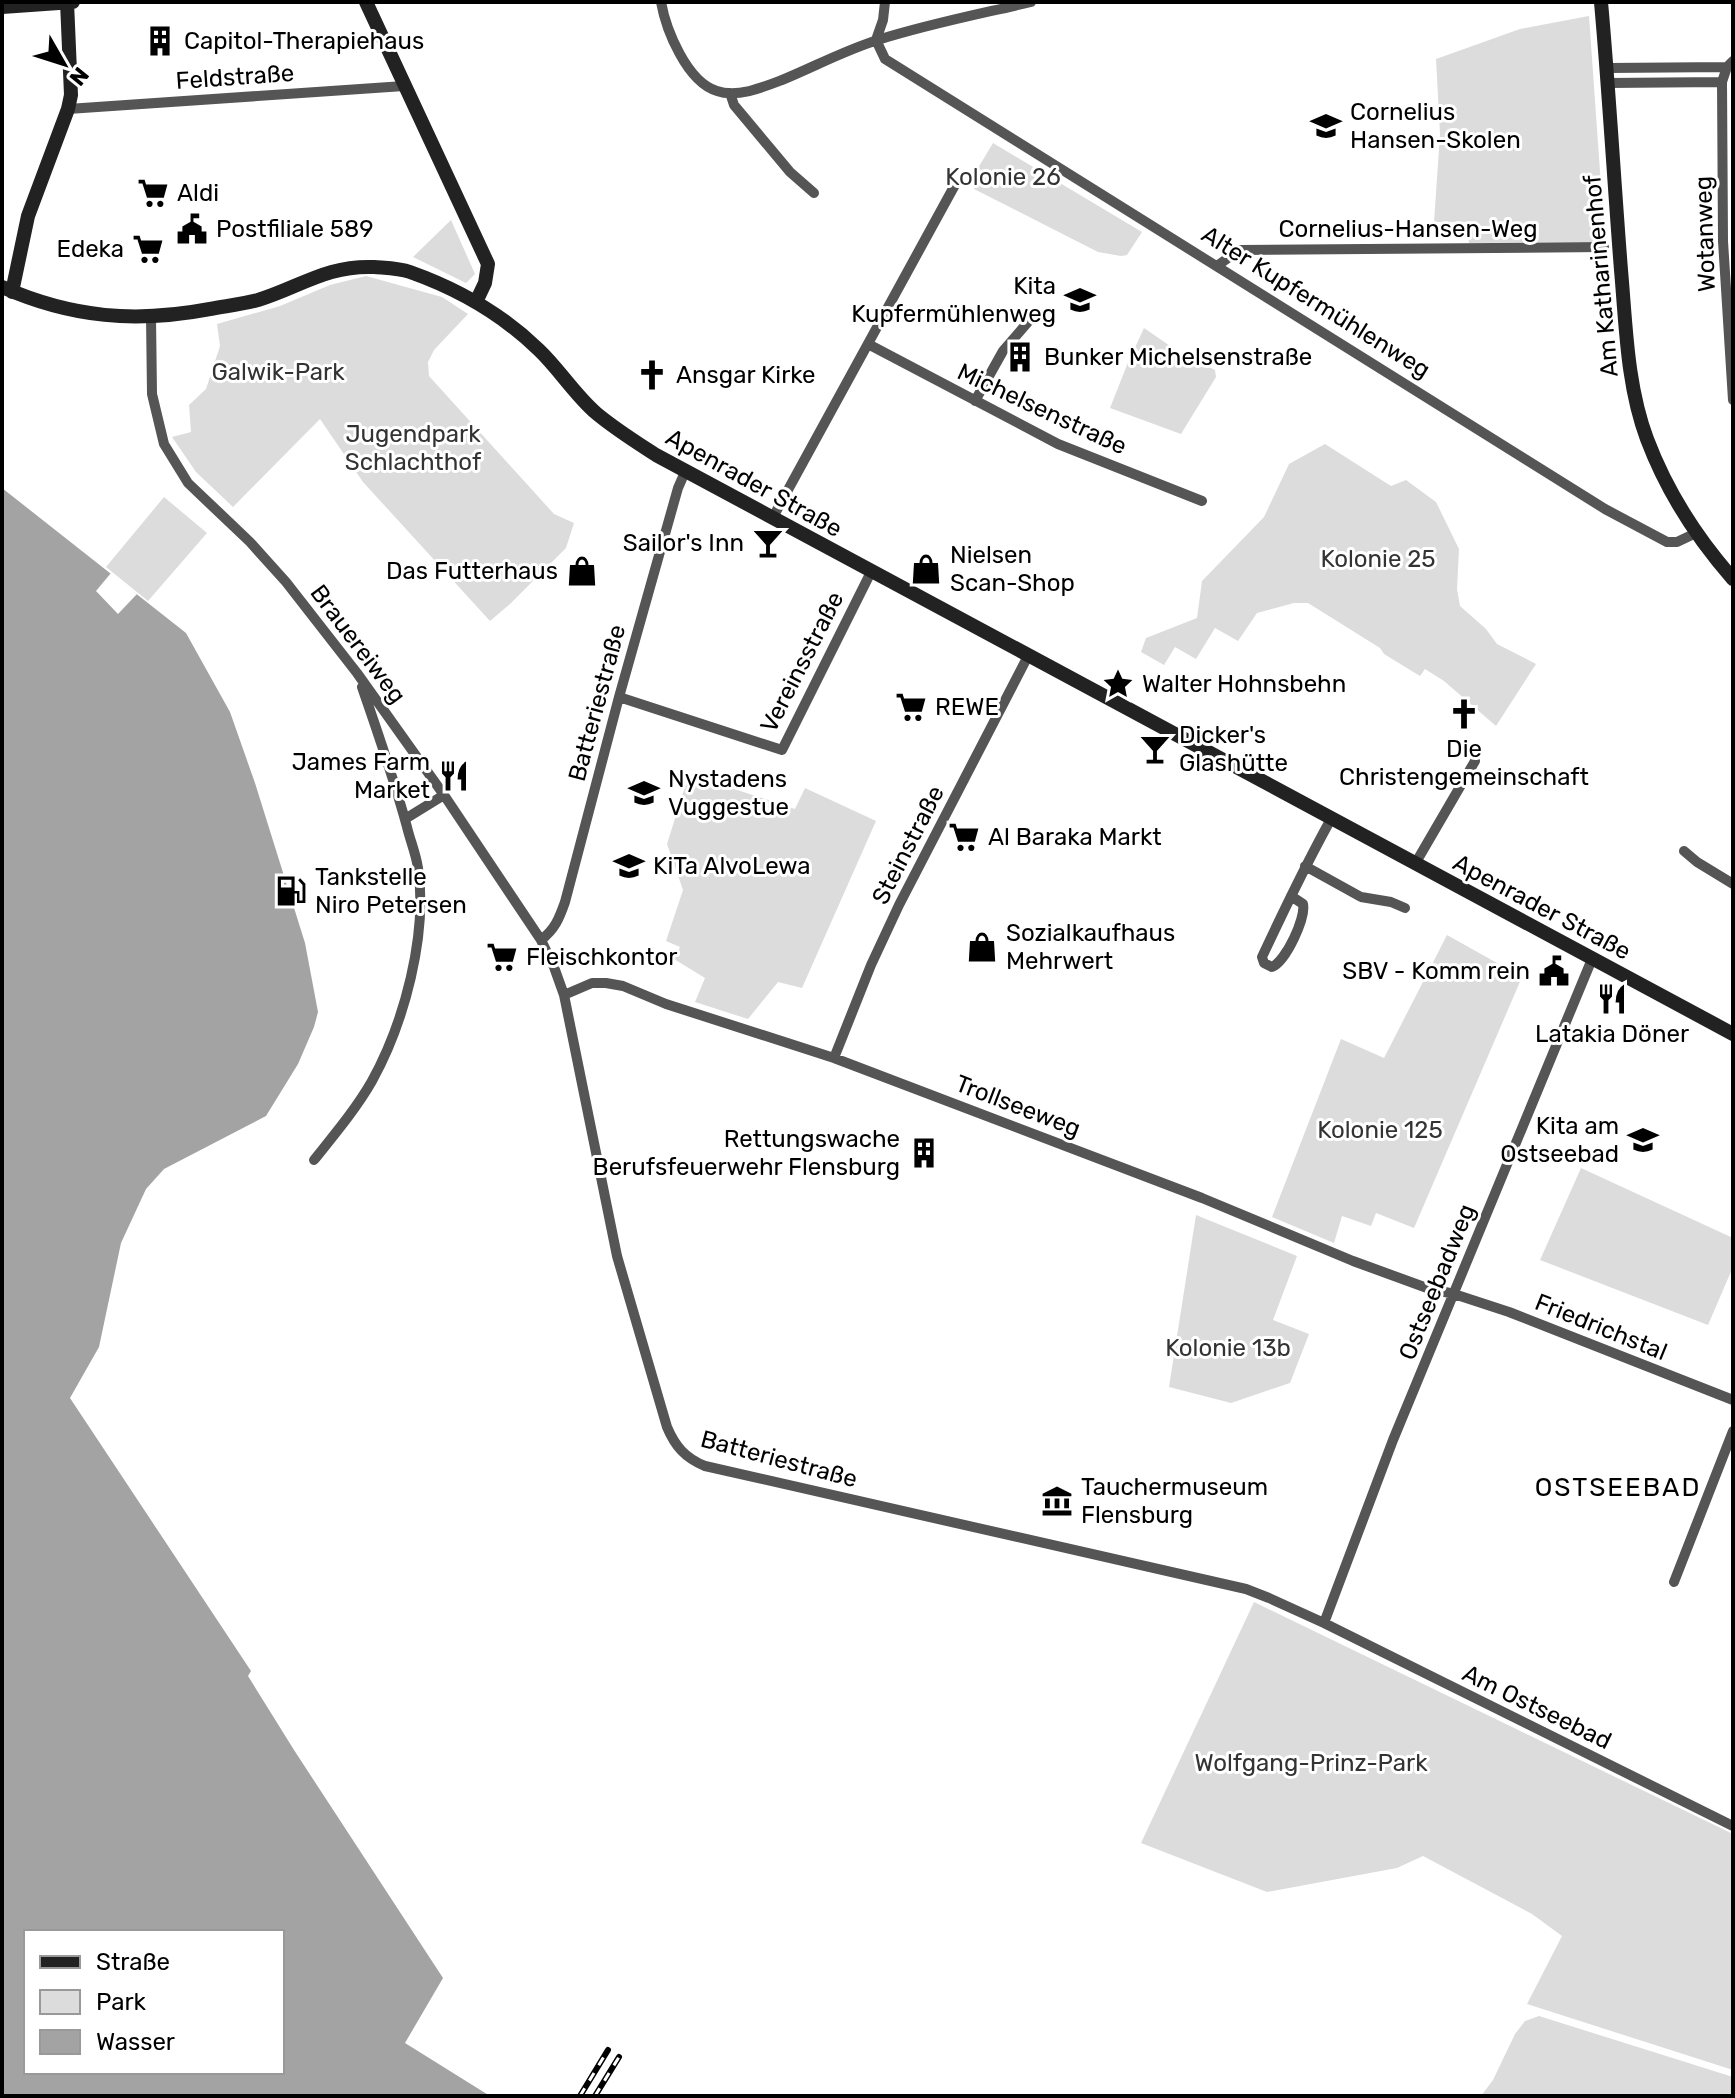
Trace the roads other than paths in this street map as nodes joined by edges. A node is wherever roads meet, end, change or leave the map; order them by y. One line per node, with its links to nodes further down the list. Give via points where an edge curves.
1 (69, 2): 7 (main road); 14 (main road)
2 (366, 2): 12 (main road)
3 (661, 2): 13 (street, via 682,58 706,85)
4 (885, 2): 8 (street)
5 (1031, 2): 8 (street)
6 (1601, 2): 10 (main road, Am Katharinenhof)
7 (2, 7)
8 (876, 40): 13 (street, via 767,86); 19 (street, Alter Kupfermühlenweg, via 885,59)
9 (1730, 64): 10 (street); 11 (street, Wotanweg)
10 (1608, 76): 11 (street); 30 (main road, Am Katharinenhof, via 1633,386 1647,439 1671,494)
11 (1722, 82): 17 (street, Wotanweg)
12 (404, 86): 14 (street, Feldstraße); 21 (main road, via 488,264)
13 (730, 93): 16 (street, via 734,105 790,172)
14 (68, 109): 20 (main road)
15 (956, 183): 24 (street)
16 (814, 193)
17 (1728, 241): 25 (street, Wotanweg)
18 (1604, 247): 19 (street, Cornelius-Hansen-Weg, via 1239,250)
19 (1217, 266): 30 (street, Alter Kupfermühlenweg, via 1629,522 1667,542)
20 (7, 289): 22 (main road, Apenrader Straße, via 82,312)
21 (476, 302): 22 (main road, Apenrader Straße, via 407,271 360,266 336,269 258,300); 27 (main road, Apenrader Straße, via 540,351 594,412)
22 (151, 317): 34 (street, Brauereiweg, via 152,394 164,444 188,483 270,564)
23 (1028, 322): 26 (street, via 1003,351)
24 (868, 344): 26 (street, Michelsenstraße); 29 (street)
25 (1733, 400)
26 (975, 401): 28 (street, Michelsenstraße, via 1058,444)
27 (685, 472): 29 (main road, Apenrader Straße); 35 (street, Batteriestraße)
28 (1202, 501)
29 (772, 519): 31 (main road, Apenrader Straße)
30 (1696, 533): 32 (main road)
31 (871, 572): 33 (main road, Apenrader Straße); 35 (street, Vereinsstraße, via 782,750)
32 (1733, 579)
33 (1028, 656): 39 (main road, Apenrader Straße); 50 (street, Steinstraße, via 886,933)
34 (357, 673): 37 (street, Brauereiweg); 38 (street)
35 (619, 697): 46 (street, Batteriestraße, via 559,921)
36 (1475, 761): 41 (street)
37 (444, 795): 38 (street); 46 (street, Brauereiweg)
38 (405, 819): 51 (street, via 418,868 412,973 371,1082)
39 (1331, 819): 41 (main road, Apenrader Straße); 42 (street)
40 (1684, 851): 43 (street)
41 (1415, 864): 47 (main road, Apenrader Straße)
42 (1305, 866): 44 (street); 45 (street, via 1361,897)
43 (1733, 884)
44 (1291, 896): 44 (street, via 1262,957 1272,967 1282,961 1303,916 1303,904)
45 (1405, 908)
46 (541, 940): 48 (street, Brauereiweg)
47 (1592, 959): 49 (main road, Apenrader Straße); 52 (street, Ostseebadweg)
48 (564, 995): 50 (street, Trollseeweg, via 592,983 614,984); 56 (street, Batteriestraße, via 622,1275 667,1427 683,1453 705,1466 1246,1589)
49 (1733, 1034)
50 (834, 1058): 52 (street, Trollseeweg, via 1189,1192 1353,1261)
51 (314, 1160)
52 (1454, 1294): 53 (street, Friedrichstal); 56 (street, Ostseebadweg)
53 (1733, 1400)
54 (1733, 1431): 55 (street)
55 (1674, 1582)
56 (1324, 1623): 57 (street, Am Ostseebad)
57 (1733, 1826)

